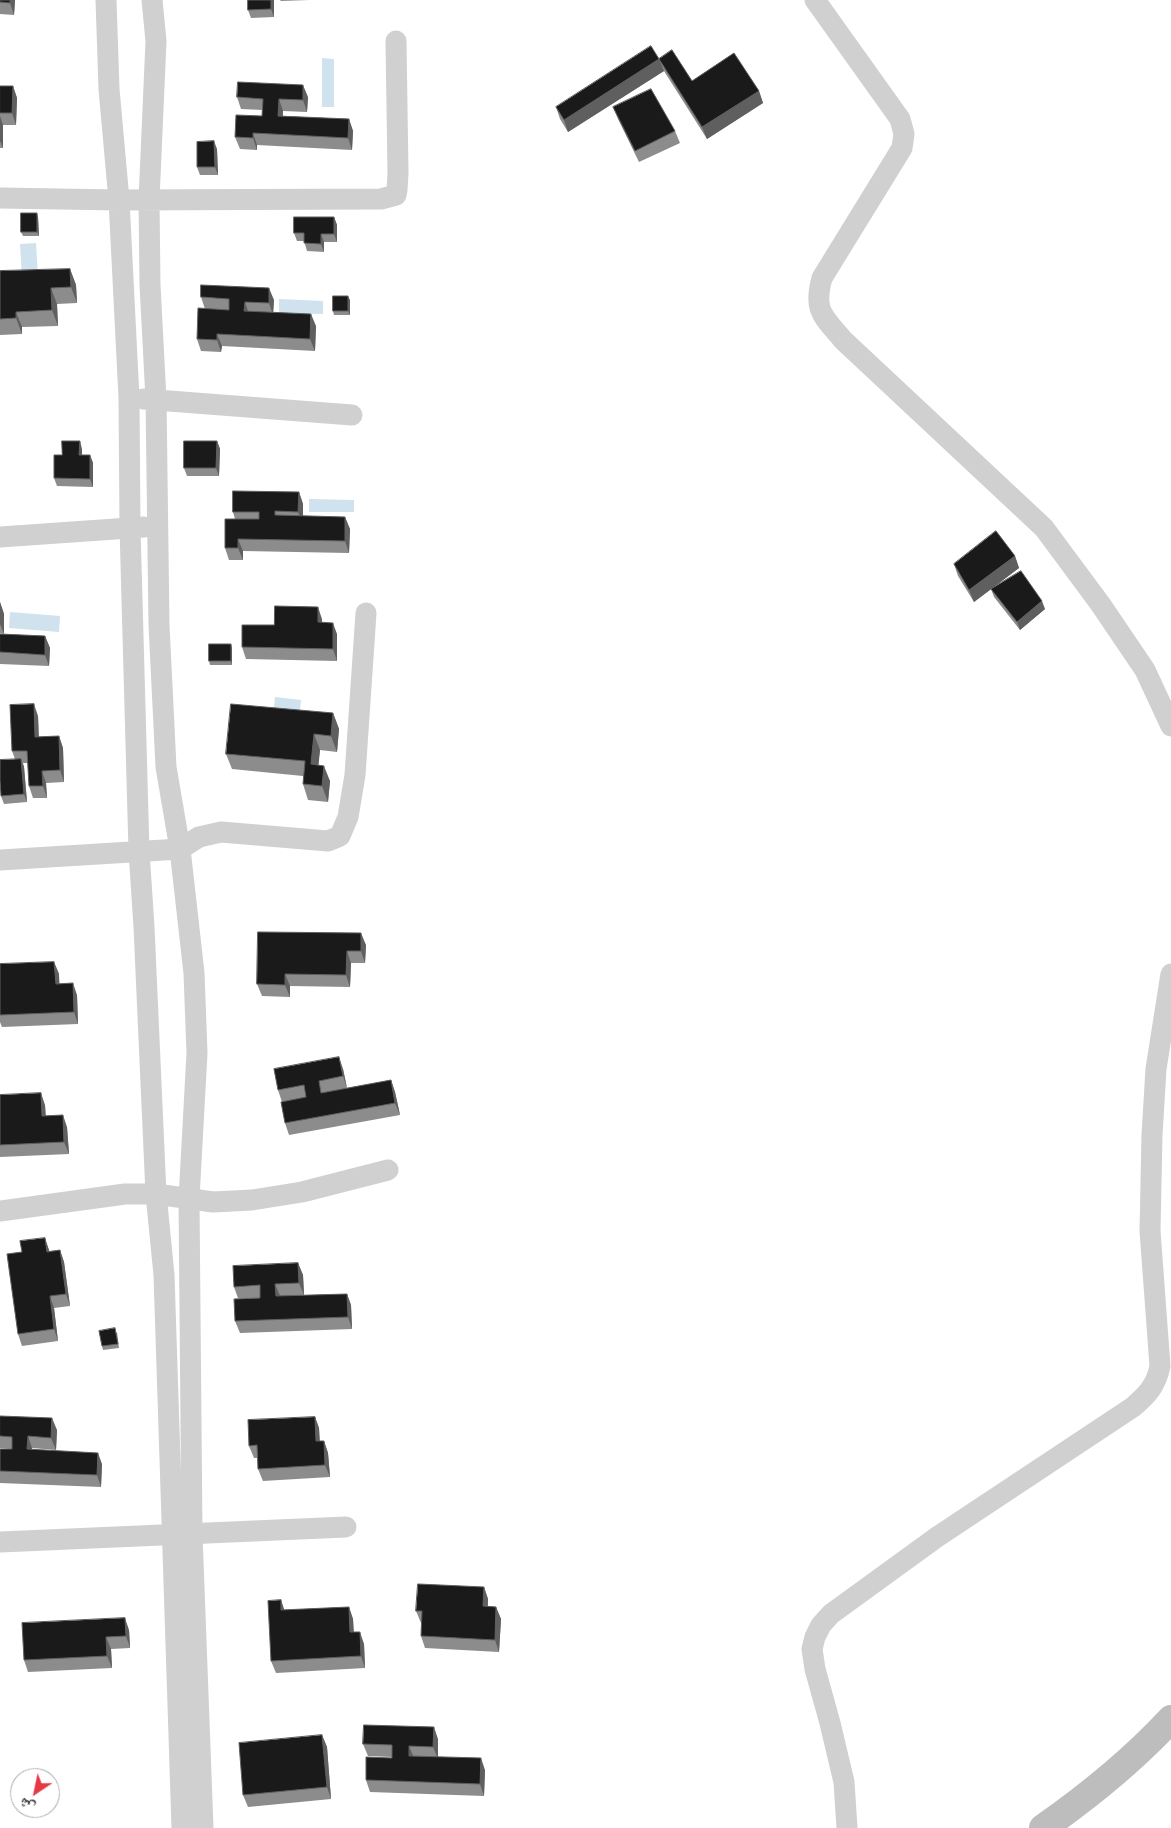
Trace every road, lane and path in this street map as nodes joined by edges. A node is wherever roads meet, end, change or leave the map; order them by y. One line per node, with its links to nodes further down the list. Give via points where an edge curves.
1 (106, 0): 6 (street, via 109,89)
2 (152, 0): 7 (street, via 156,50)
3 (815, 0): 15 (street, via 900,119 904,134 902,148 822,278 820,313 843,340 1044,528 1145,670)
4 (396, 42): 7 (street, via 396,195 381,199)
5 (0, 198): 6 (street)
6 (119, 200): 7 (street); 8 (street)
7 (149, 200): 9 (street)
8 (129, 398): 9 (street); 12 (street)
9 (156, 400): 10 (street); 11 (street)
10 (352, 415)
11 (157, 526): 12 (street); 16 (street, via 166,767)
12 (130, 528): 13 (street); 17 (street)
13 (0, 537)
14 (366, 613): 16 (street, via 354,775 348,817 340,836 328,841 221,832 199,837)
15 (1171, 726)
16 (180, 849): 17 (street); 22 (street, via 194,973 197,1052)
17 (139, 851): 18 (street); 21 (street)
18 (0, 860)
19 (1171, 974): 30 (street, via 1156,1069 1152,1135 1150,1231 1160,1366 1158,1379 1133,1407 937,1537 831,1614 821,1625 812,1649 844,1782)
20 (388, 1170): 22 (street, via 302,1192 252,1200 228,1203)
21 (156, 1194): 22 (street); 23 (street, via 125,1194); 25 (street)
22 (189, 1199): 25 (street)
23 (0, 1211)
24 (346, 1527): 25 (street)
25 (182, 1534): 26 (street); 28 (street); 29 (street)
26 (0, 1542)
27 (1171, 1719): 31 (main road, via 1094,1791)
28 (182, 1828)
29 (203, 1828)
30 (847, 1828)
31 (1043, 1828)

